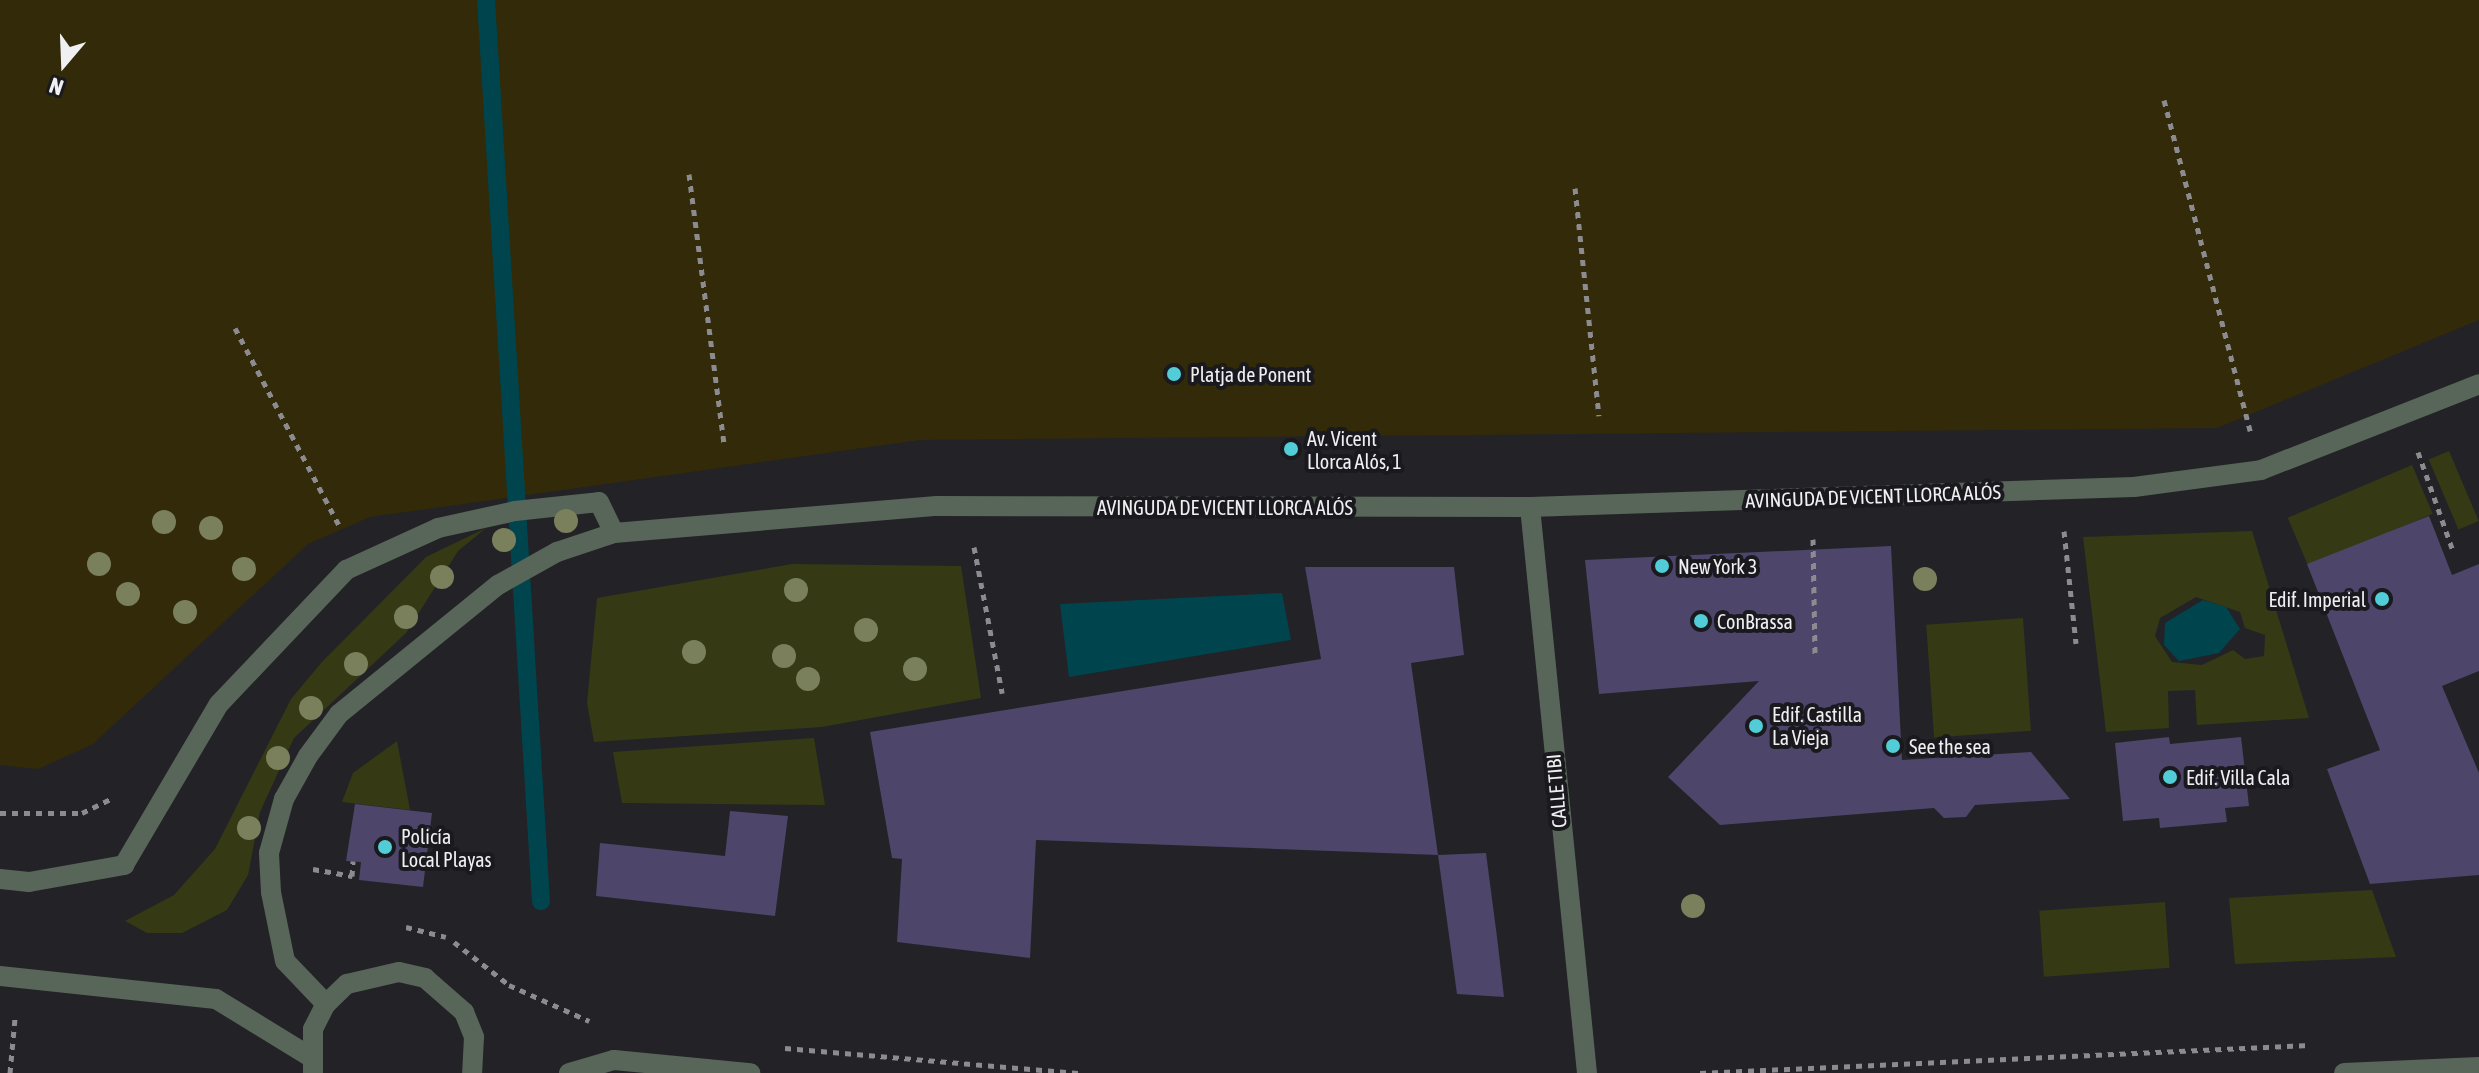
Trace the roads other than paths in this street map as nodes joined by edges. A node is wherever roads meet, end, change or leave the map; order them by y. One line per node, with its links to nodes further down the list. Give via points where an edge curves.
1 (2479, 384): 2 (street, AVINGUDA DE VICENT LLORCA ALÓS, via 2261,470 2062,490)
2 (1530, 507): 3 (street, AVINGUDA DE VICENT LLORCA ALÓS, via 965,507); 12 (street, CALLE TIBI)
3 (614, 533): 4 (street, via 599,502 515,511 438,528 346,570 219,704 124,865 29,882); 6 (street, AVINGUDA DE VICENT LLORCA ALÓS, via 557,552 498,585 339,714 308,756 284,799 269,853 271,892 285,961)
4 (0, 879)
5 (10, 977): 7 (street, via 216,999)
6 (326, 1004): 7 (street); 9 (street, via 373,973 425,978 464,1012 474,1037)
7 (311, 1065)
8 (2474, 1069): 13 (street)
9 (472, 1073)
10 (569, 1073): 11 (street, via 614,1060)
11 (750, 1073)
12 (1587, 1073)
13 (2344, 1073)

